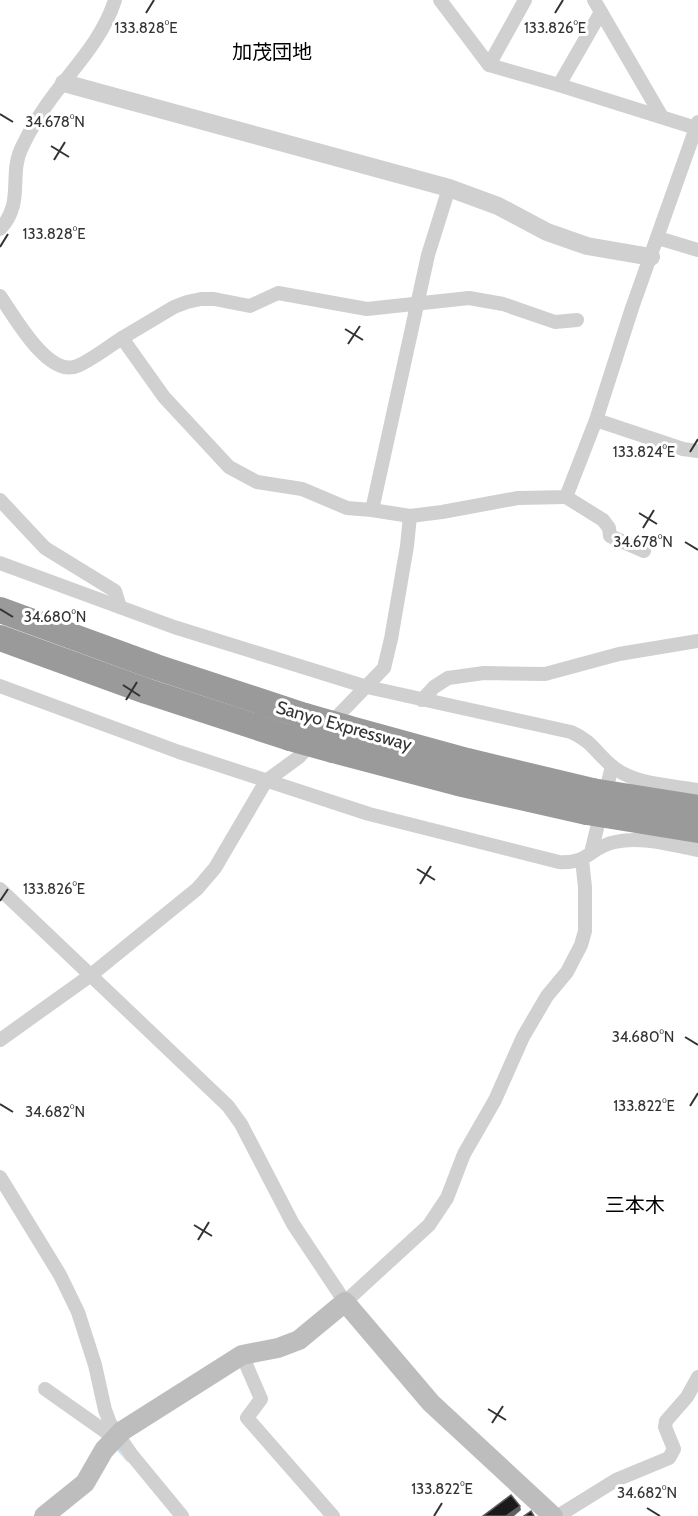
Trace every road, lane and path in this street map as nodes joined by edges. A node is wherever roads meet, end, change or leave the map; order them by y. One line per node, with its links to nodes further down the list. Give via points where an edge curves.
1 (115, 0): 6 (street, via 105,27)
2 (441, 0): 5 (street)
3 (525, 0): 5 (street)
4 (598, 6): 7 (street); 8 (street)
5 (489, 65): 7 (street)
6 (63, 82): 10 (street); 11 (street, via 21,149 15,202)
7 (559, 85): 8 (street)
8 (662, 117): 9 (street)
9 (697, 125): 12 (street)
10 (449, 189): 14 (street, via 587,246); 16 (street)
11 (0, 229)
12 (658, 238): 13 (street); 14 (street)
13 (698, 250)
14 (651, 257): 19 (street)
15 (0, 296): 18 (street, via 38,350 61,367 74,367)
16 (417, 303): 17 (street, via 486,300 555,322); 18 (street, via 368,309 278,293 250,306 201,299 174,307); 23 (street)
17 (577, 320)
18 (122, 338): 23 (street, via 164,397 229,467 257,482 302,489 347,508)
19 (596, 420): 20 (street); 21 (street)
20 (698, 451)
21 (566, 497): 24 (street, via 518,498); 25 (street, via 603,520 610,536)
22 (0, 500): 27 (street, via 45,548 115,591)
23 (372, 510): 24 (street)
24 (410, 516): 32 (street, via 384,668)
25 (644, 551)
26 (0, 563): 27 (street)
27 (120, 607): 32 (street)
28 (0, 610): 37 (highway, Sanyo Expressway, bridge, via 305,716 467,761)
29 (0, 638): 37 (highway, Sanyo Expressway, bridge, via 146,691 333,750 458,783)
30 (698, 641): 33 (street, via 619,654 545,674 484,673 448,678)
31 (0, 686): 35 (street)
32 (367, 687): 33 (street); 35 (street, via 299,758)
33 (422, 700): 34 (street, via 571,732 587,740)
34 (612, 766): 36 (street, via 639,780); 41 (street)
35 (266, 781): 41 (street, via 369,814 559,862 571,863); 43 (street, via 215,868 197,889)
36 (698, 790)
37 (590, 801): 38 (highway, Sanyo Expressway, bridge); 39 (highway, Sanyo Expressway, bridge)
38 (698, 808)
39 (698, 830)
40 (698, 850): 41 (street, via 637,840 605,845)
41 (587, 857): 46 (street, via 585,931 581,945 523,1037 440,1211)
42 (0, 889): 43 (street)
43 (89, 976): 44 (street); 46 (street, via 228,1106)
44 (0, 1040)
45 (0, 1177): 50 (street, via 78,1312)
46 (342, 1305): 47 (main road, via 299,1340); 54 (main road, via 431,1403)
47 (242, 1355): 50 (main road); 53 (street, via 261,1399 247,1418)
48 (698, 1377): 55 (street, via 666,1421 674,1449 669,1458 616,1480)
49 (45, 1389): 50 (street)
50 (113, 1436): 51 (main road, via 85,1483); 52 (street)
51 (44, 1516)
52 (182, 1516)
53 (333, 1516)
54 (553, 1516)
55 (558, 1516)

